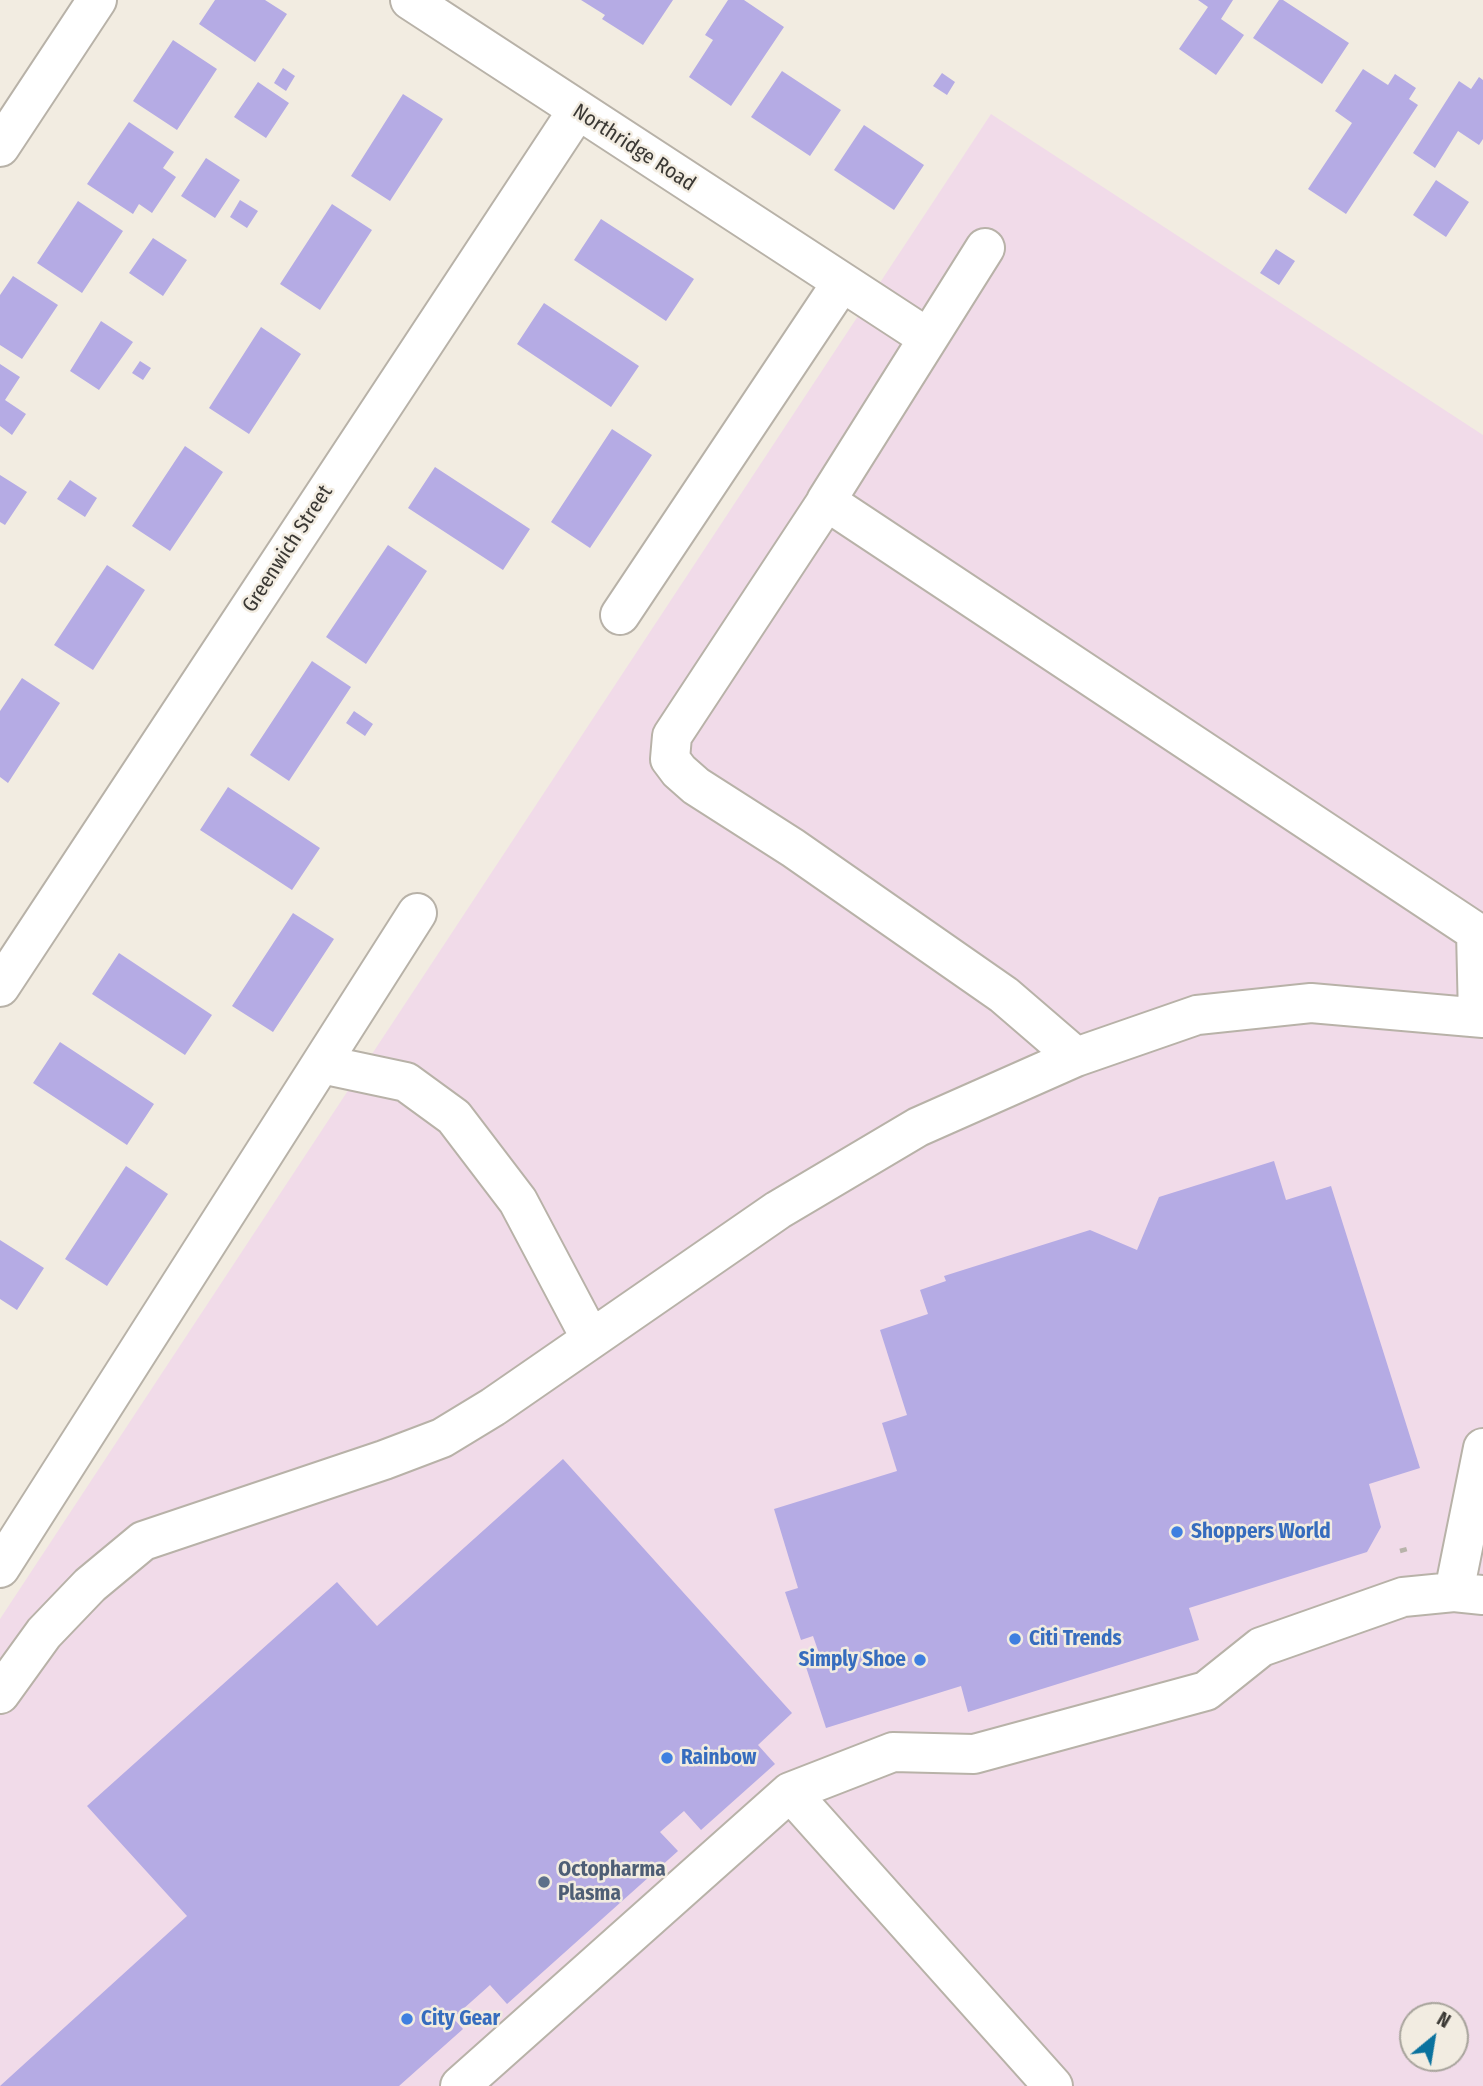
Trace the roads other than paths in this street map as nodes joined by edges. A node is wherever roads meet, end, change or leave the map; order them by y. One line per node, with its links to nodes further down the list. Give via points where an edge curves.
1 (97, 0): 4 (street)
2 (410, 0): 3 (street, Northridge Road)
3 (577, 111): 6 (street, Northridge Road); 12 (street, Greenwich Street)
4 (0, 147)
5 (985, 248): 7 (street)
6 (851, 288): 7 (street, Northridge Road); 9 (street)
7 (928, 338): 8 (street)
8 (828, 499): 11 (street, via 861,526); 14 (street, via 672,736 670,759 696,786 1003,995)
9 (620, 615)
10 (417, 913): 15 (street)
11 (1480, 933): 13 (street)
12 (0, 987)
13 (1480, 1018): 14 (street, via 1311,1003 1197,1016)
14 (1076, 1057): 16 (street, via 918,1127 778,1210)
15 (321, 1064): 16 (street, via 406,1082 454,1117 518,1201); 18 (street)
16 (592, 1339): 20 (street, via 442,1438 143,1541 90,1585 44,1633)
17 (1483, 1448): 19 (street)
18 (0, 1568)
19 (1469, 1593): 21 (street, via 1403,1597 1261,1647 1206,1691 974,1754 893,1752)
20 (0, 1693)
21 (790, 1792): 22 (street); 23 (street)
22 (460, 2086)
23 (1053, 2086)

